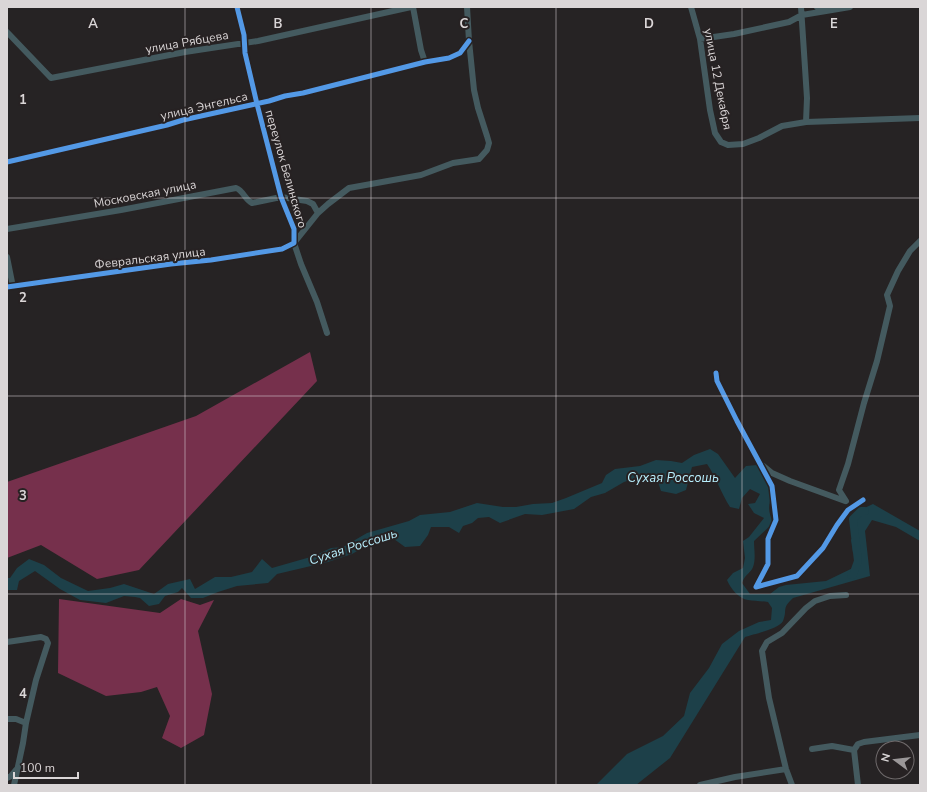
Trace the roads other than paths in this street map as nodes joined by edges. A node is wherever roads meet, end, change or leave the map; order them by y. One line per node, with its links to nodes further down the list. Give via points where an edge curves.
1 (237, 7): 13 (street, переулок Белинского)
2 (412, 7): 13 (street, улица Рябцева); 14 (street, улица Рябцева)
3 (467, 7): 12 (street)
4 (691, 7): 11 (street, улица 12 Декабря)
5 (801, 7): 9 (street)
6 (817, 7): 8 (street)
7 (850, 7): 8 (street)
8 (826, 11): 9 (street)
9 (802, 15): 11 (street, via 789,22); 17 (street)
10 (7, 32): 13 (street, улица Рябцева, via 51,78)
11 (700, 39): 17 (street, улица 12 Декабря, via 710,110 715,133 721,142 728,145 743,144 782,126)
12 (469, 41): 14 (street, улица Энгельса, via 460,53 449,58); 20 (street, via 474,90 489,143 483,155 422,175 349,188)
13 (245, 43): 15 (street, переулок Белинского)
14 (425, 62): 15 (street, улица Энгельса)
15 (257, 104): 18 (street, улица Энгельса); 19 (street, переулок Белинского)
16 (920, 118): 17 (street, улица 12 Декабря)
17 (806, 122)
18 (7, 162)
19 (281, 197): 20 (street, via 307,201 313,204); 21 (street, Московская улица, via 252,203 236,188); 23 (street, переулок Белинского, via 294,229)
20 (318, 213): 23 (street)
21 (7, 229)
22 (920, 241): 28 (street, via 910,251 887,294 890,306 877,361 839,490 846,501 790,481)
23 (294, 243): 25 (street, Февральская улица, via 282,249 242,256); 26 (street)
24 (7, 257): 25 (street)
25 (10, 287)
26 (327, 333)
27 (716, 373): 28 (street, via 717,381)
28 (759, 464): 29 (street, via 772,486 776,520 768,539 768,564 756,587 797,576 824,548 848,510)
29 (863, 500)
30 (846, 595): 37 (street, via 830,596 815,601 782,633 767,642 762,651 769,698)
31 (7, 642): 33 (street, via 40,637 46,639 48,646 36,680)
32 (7, 719): 33 (street)
33 (26, 722): 38 (street)
34 (920, 735): 36 (street, via 864,742 858,744)
35 (812, 749): 36 (street, via 832,746)
36 (854, 750): 43 (street)
37 (786, 769): 41 (street); 42 (street)
38 (16, 770): 39 (street); 40 (street)
39 (7, 779): 40 (street)
40 (13, 785)
41 (700, 785)
42 (792, 785)
43 (858, 785)

